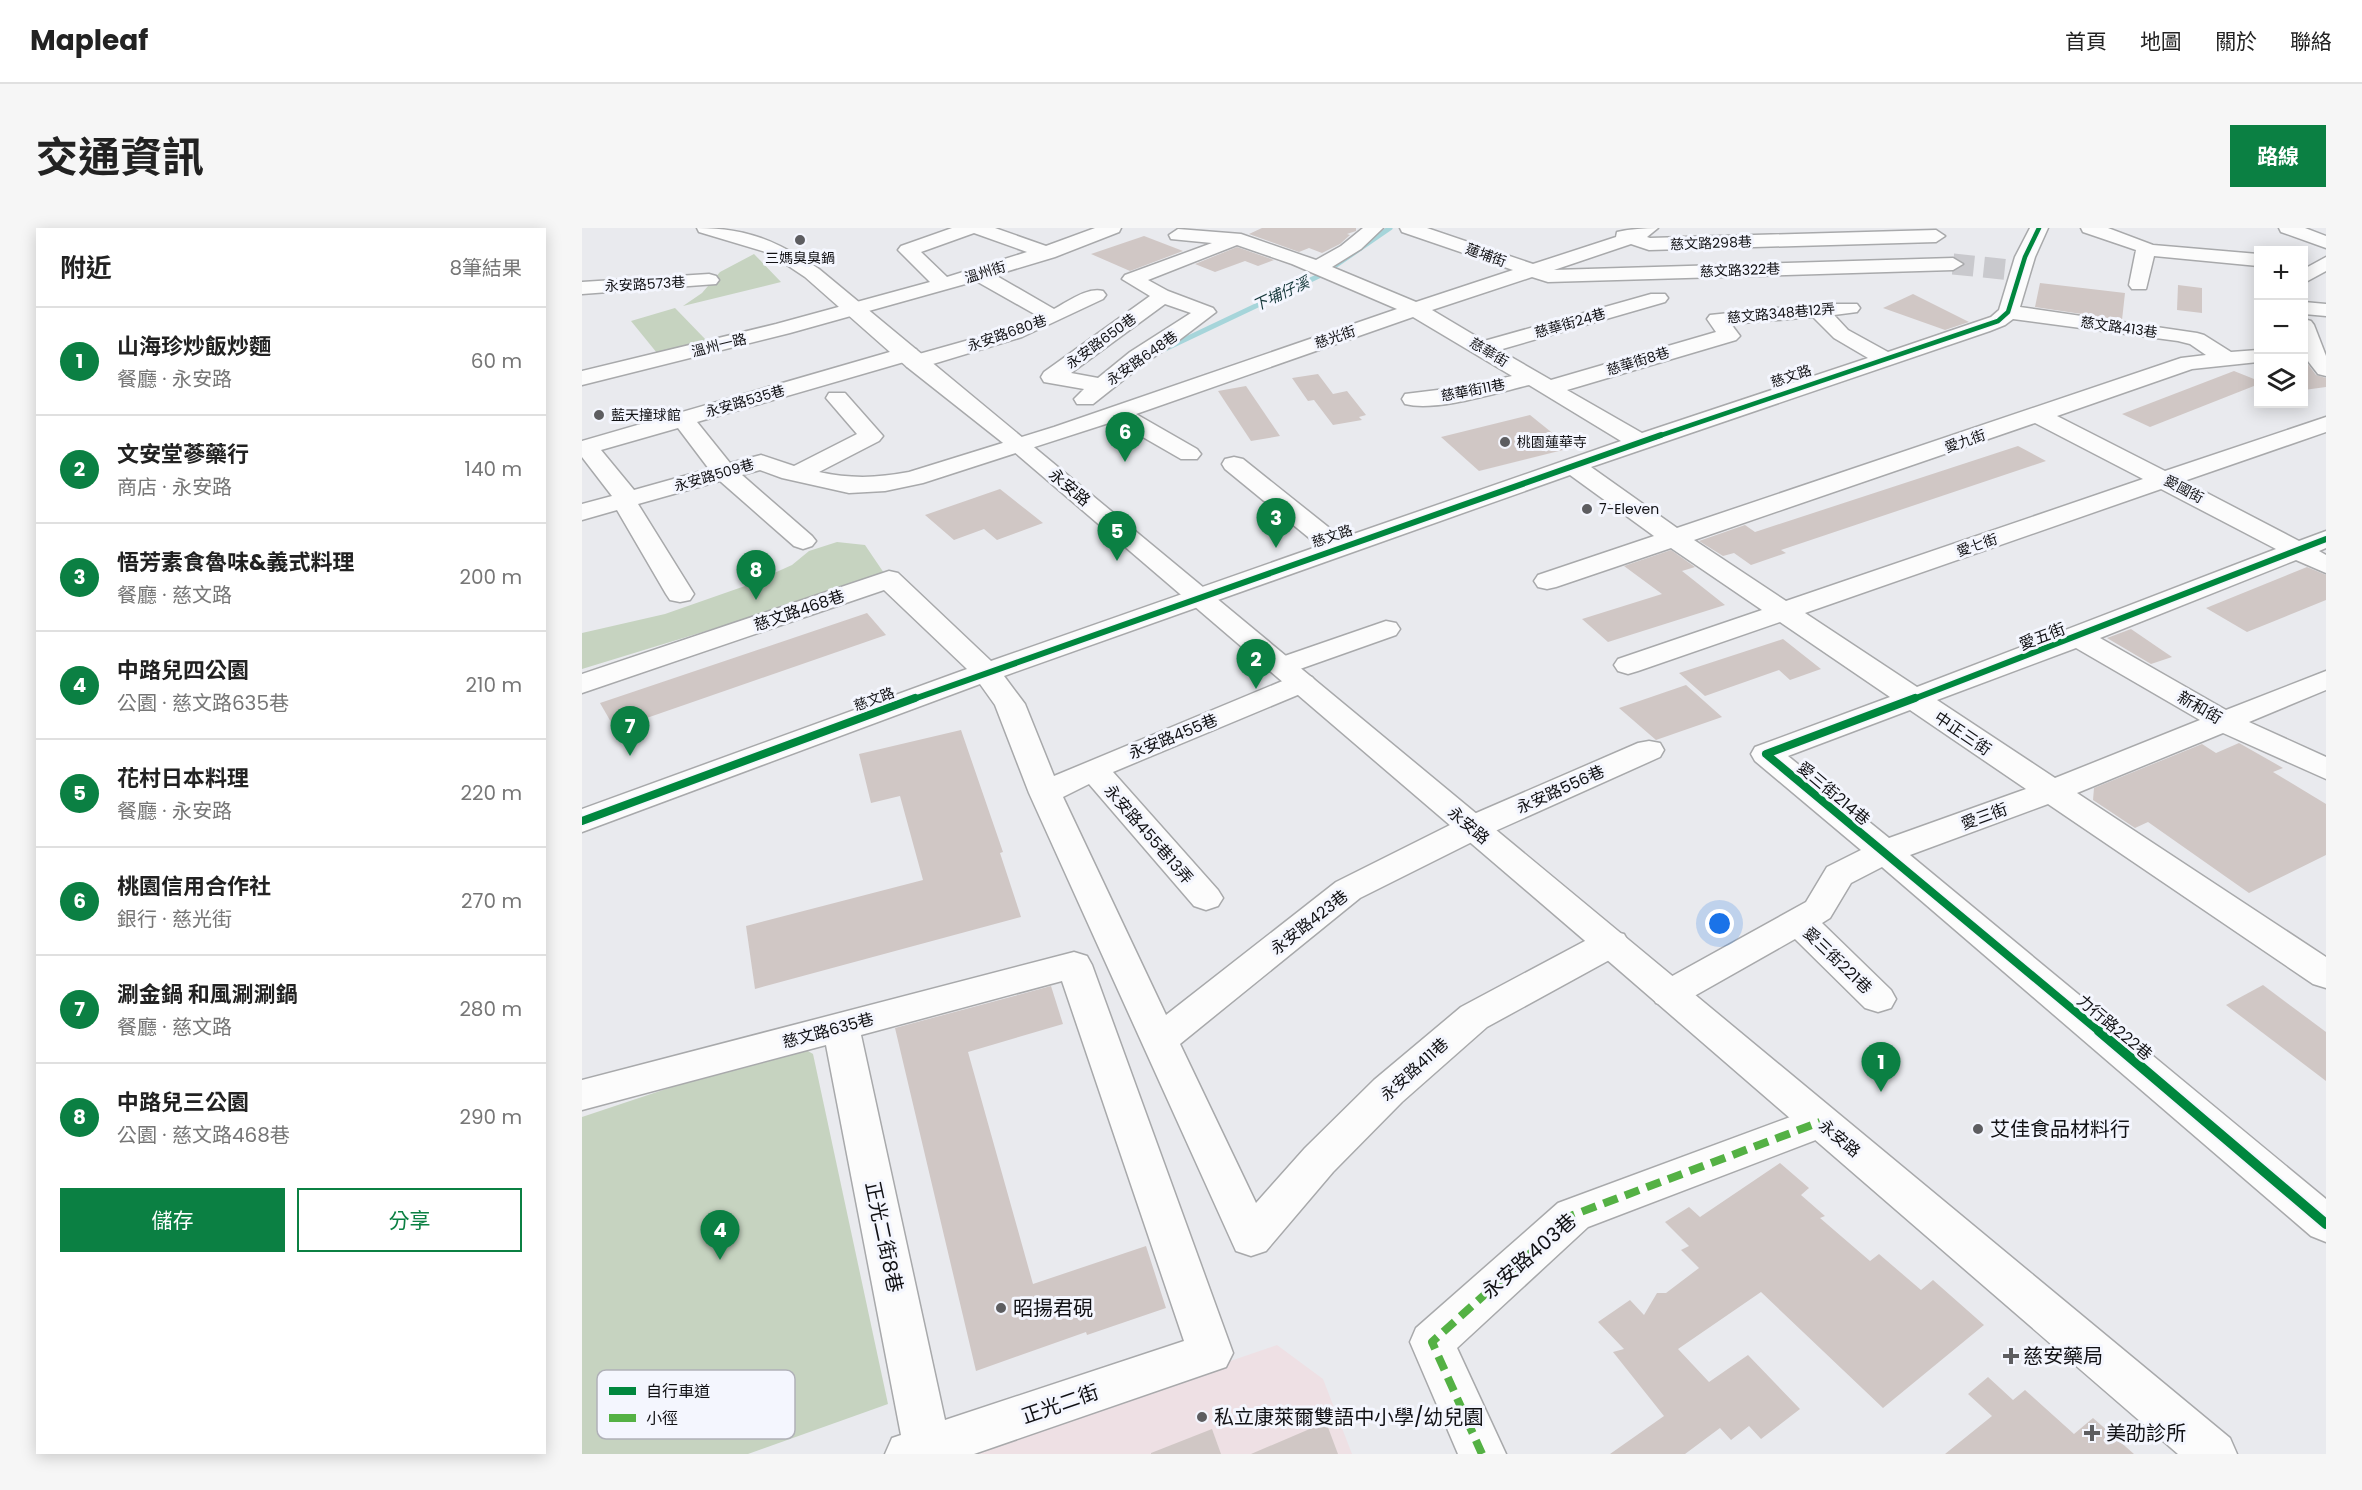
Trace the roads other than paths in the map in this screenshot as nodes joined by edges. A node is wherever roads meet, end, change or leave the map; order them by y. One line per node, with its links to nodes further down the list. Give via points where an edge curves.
1 (706, 228): 38 (street, 永安路, via 776,249 812,273)
2 (970, 228): 27 (street, via 908,250)
3 (976, 228): 17 (street)
4 (1112, 228): 17 (street, 溫州街)
5 (1374, 228): 23 (street)
6 (1409, 228): 24 (street, 蓮埔街)
7 (1596, 228): 12 (street, 慈文路298巷)
8 (2039, 228): 39 (street, via 2025,257)
9 (2090, 228): 18 (street, via 2144,246)
10 (2288, 228): 16 (street)
11 (1939, 232): 12 (street, 慈文路298巷, via 1649,244); 22 (street)
12 (1641, 233): 24 (street, 慈光街)
13 (1178, 235): 15 (street, 慈華街)
14 (2188, 237): 19 (street)
15 (1241, 240): 23 (street, 慈華街); 31 (street, via 1132,279)
16 (2326, 242)
17 (1048, 253): 25 (street, 溫州街)
18 (2144, 254): 19 (street); 28 (street)
19 (2203, 255): 20 (street)
20 (2254, 260)
21 (1953, 264): 22 (street, 慈文路322巷)
22 (1921, 265): 24 (street, 慈文路322巷, via 1548,276)
23 (1323, 270): 35 (street, 慈華街)
24 (1528, 270): 35 (street, 慈光街)
25 (978, 274): 27 (street, 溫州街); 40 (street)
26 (709, 280): 29 (street, 永安路573巷)
27 (944, 285): 38 (street, 溫州街)
28 (2139, 285)
29 (582, 288)
30 (1096, 295): 40 (street, 永安路680巷)
31 (1161, 295): 52 (street, 永安路648巷, via 1206,312); 52 (street, 永安路650巷, via 1052,377)
32 (1658, 298): 43 (street, 慈華街24巷)
33 (1850, 308): 36 (street, 慈文路348巷12弄)
34 (2308, 308): 37 (street)
35 (1415, 309): 43 (street, 慈華街); 55 (street, 慈光街)
36 (1817, 310): 41 (street, 慈文路348巷12弄, via 1717,319); 49 (street, via 1840,334)
37 (2326, 310)
38 (856, 311): 46 (street, 永安路); 50 (street, 溫州一路)
39 (2008, 312): 47 (street, 慈文路413巷, via 2197,339); 49 (street, 慈文路, via 1983,327)
40 (1054, 317): 46 (street, 永安路680巷, via 1015,333)
41 (1727, 334): 44 (street, 慈文路348巷12弄); 51 (street, 慈華街8巷)
42 (2308, 338): 48 (street)
43 (1481, 348): 51 (street, 慈華街)
44 (1742, 350)
45 (2254, 356): 47 (street, 愛九街)
46 (911, 358): 61 (street, 永安路); 62 (street, 永安路535巷)
47 (2224, 358): 56 (street, 愛九街, via 2189,363)
48 (2314, 358)
49 (1885, 359): 60 (street, 慈文路)
50 (582, 378)
51 (1540, 382): 54 (street, 慈華街11巷); 60 (street, 慈華街)
52 (1102, 385): 59 (street, 永安路648巷, via 1062,418)
53 (837, 398): 67 (street, via 871,436)
54 (1413, 399)
55 (1117, 413): 59 (street, 慈光街); 63 (street)
56 (2040, 416): 68 (street, 愛國街); 72 (street, 愛九街)
57 (2326, 424): 68 (street, 愛七街)
58 (688, 426): 66 (street)
59 (1062, 432): 61 (street, 慈光街)
60 (1640, 442): 65 (street, 慈文路)
61 (1020, 445): 67 (street, 永安路509巷, via 885,484 849,486); 79 (street, 永安路)
62 (587, 451): 69 (street)
63 (1189, 454)
64 (1234, 464): 74 (street)
65 (1574, 466): 72 (street, 中正三街); 74 (street, 慈文路)
66 (724, 472): 67 (street, 永安路509巷, via 761,462); 69 (street, 永安路509巷); 73 (street)
67 (797, 474)
68 (2165, 479): 75 (street, 愛國街); 80 (street, 愛七街)
69 (626, 500): 70 (street, 永安路509巷); 78 (street)
70 (582, 512)
71 (2326, 538): 75 (street, 愛五街)
72 (1675, 539): 77 (street, 愛九街); 80 (street, 中正三街)
73 (803, 541)
74 (1338, 548): 79 (street, 慈文路)
75 (2297, 550): 76 (street, 愛國街); 82 (street, 愛五街)
76 (2326, 565)
77 (1547, 581)
78 (680, 594)
79 (1200, 597): 84 (street, 慈文路); 85 (street, 永安路)
80 (1785, 611): 83 (street, 愛七街); 88 (street, 中正三街)
81 (1386, 629): 85 (street, 永安路455巷)
82 (2078, 637): 88 (street, 愛五街); 89 (street, 新和街)
83 (1628, 665)
84 (986, 672): 87 (street, 慈文路468巷, via 889,579); 95 (street, via 1010,704); 96 (street, 慈文路)
85 (1292, 674): 92 (street, 永安路455巷); 97 (street, 永安路)
86 (2326, 681): 89 (street, 愛三街)
87 (582, 684)
88 (1913, 699): 91 (street, 愛五街); 94 (street, 中正三街)
89 (2225, 722): 93 (street, 新和街); 94 (street, 愛三街)
90 (1649, 750): 97 (street, 永安路556巷)
91 (1766, 754): 98 (street, 愛三街214巷)
92 (1093, 769): 95 (street, 永安路455巷); 99 (street, 永安路455巷13弄)
93 (2326, 769)
94 (2050, 792): 98 (street, 愛三街); 102 (street, 中正三街)
95 (1045, 794): 106 (street)
96 (582, 821)
97 (1472, 828): 101 (street, 永安路); 106 (street, 永安路423巷, via 1348,890)
98 (1884, 852): 100 (street, 愛三街, via 1839,874 1818,910); 109 (street, 力行路222巷)
99 (1206, 898)
100 (1798, 921): 103 (street, 愛三街); 104 (street, 愛三街221巷)
101 (1611, 943): 103 (street, 永安路); 106 (street, 永安路411巷, via 1474,1017 1388,1091 1326,1152 1251,1238)
102 (2326, 975)
103 (1669, 994): 108 (street, 永安路)
104 (1878, 999)
105 (842, 1027): 107 (street, 慈文路635巷); 110 (street, 慈文路635巷, via 1074,965); 111 (street, 正光二街8巷)
106 (1161, 1040)
107 (582, 1095)
108 (1820, 1122): 112 (street, 永安路403巷, via 1573,1215 1432,1342); 113 (street, 永安路)
109 (2326, 1224)
110 (1210, 1353): 111 (street, 正光二街)
111 (918, 1451)
112 (1482, 1454)
113 (2212, 1454)

